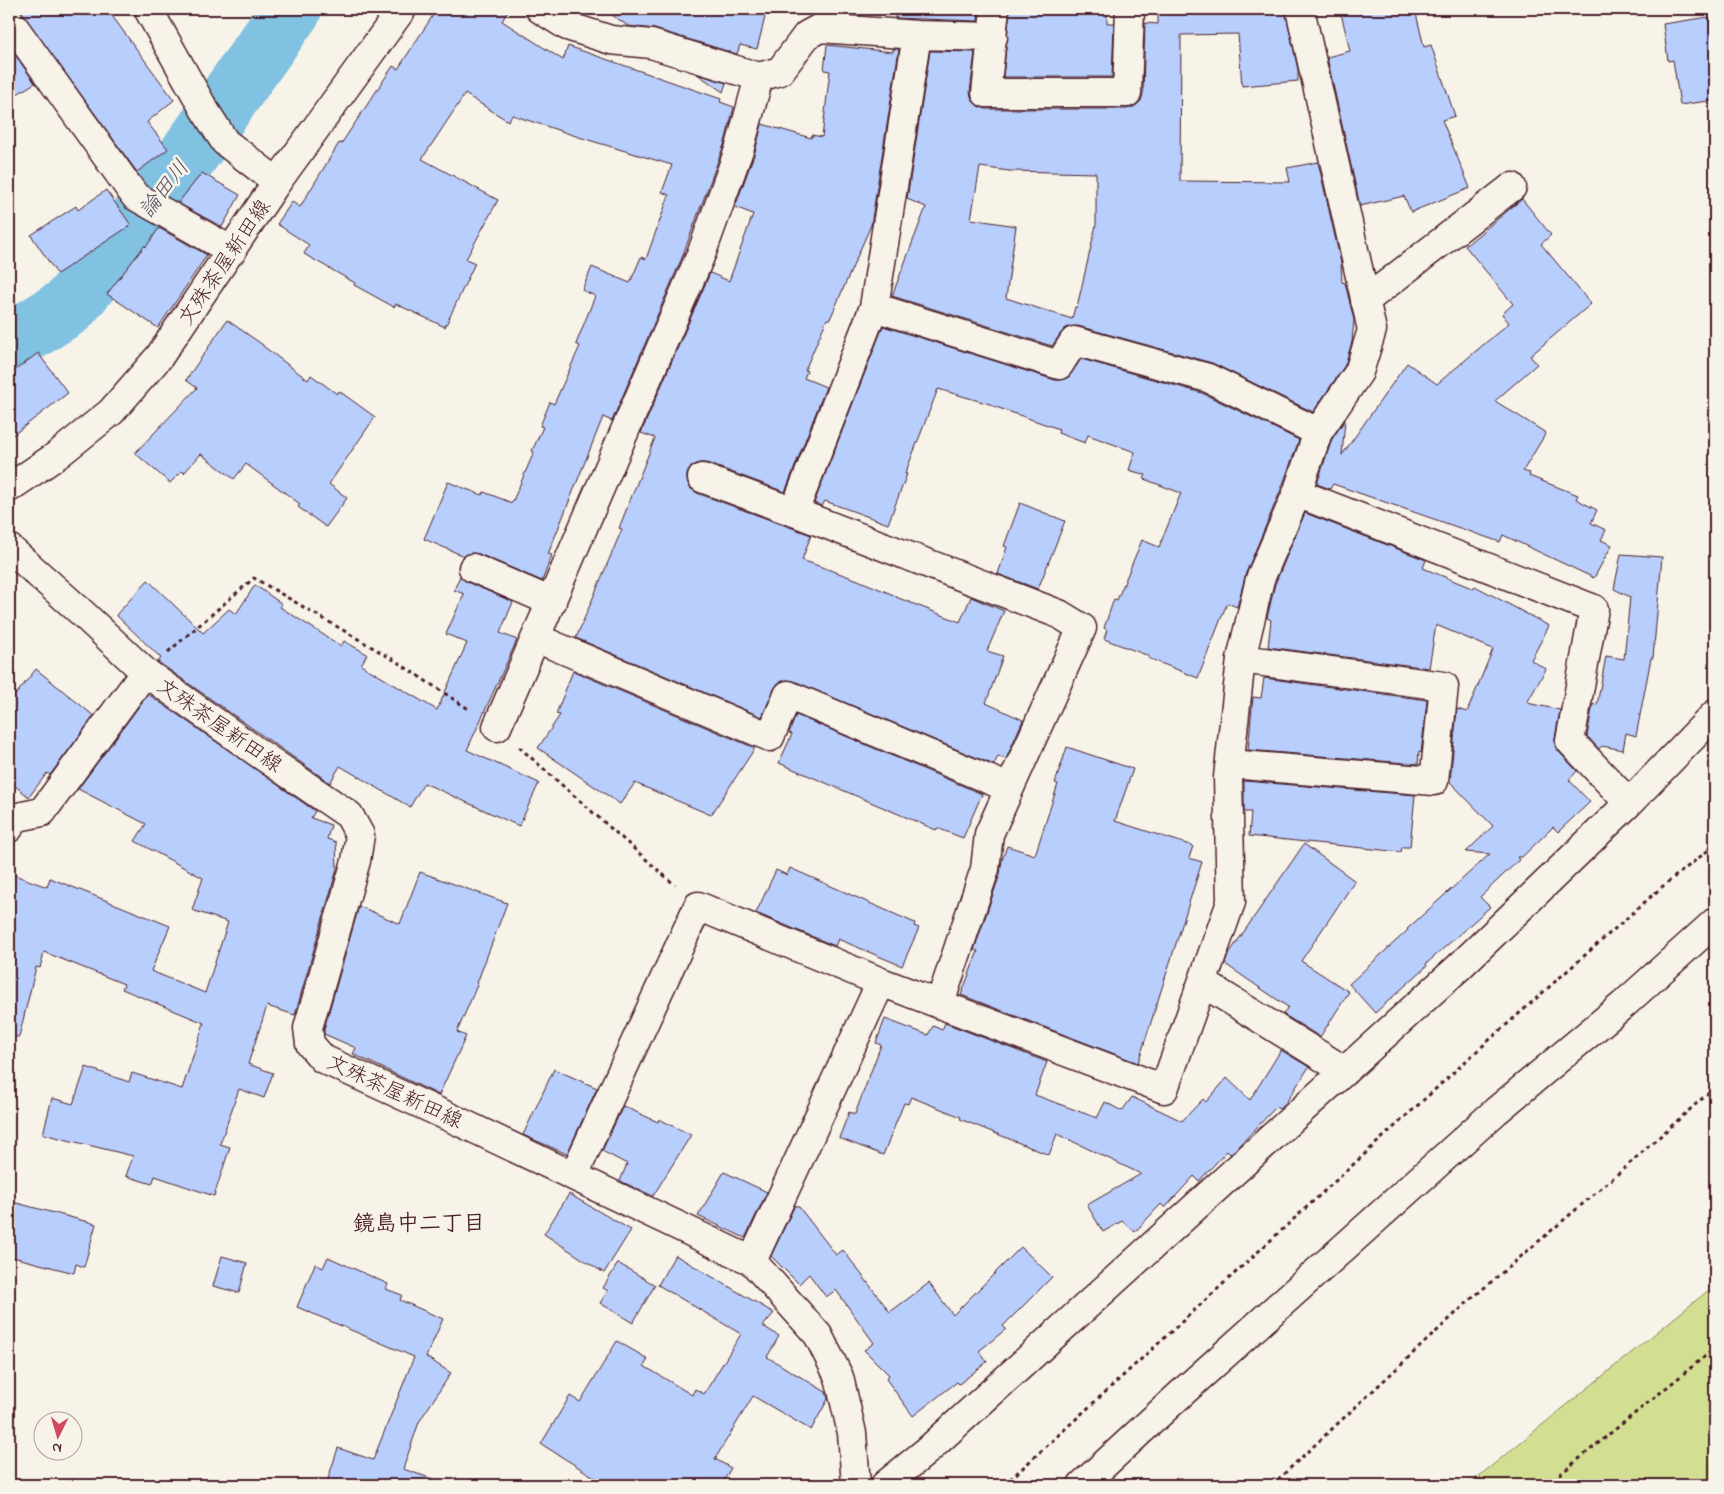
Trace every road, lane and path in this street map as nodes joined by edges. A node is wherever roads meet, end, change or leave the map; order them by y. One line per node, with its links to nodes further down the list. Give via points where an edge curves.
1 (148, 9): 11 (street, 文殊茶屋新田線, via 225,142)
2 (402, 9): 11 (street)
3 (540, 9): 10 (street, via 567,26 611,40 652,44)
4 (995, 9): 9 (street)
5 (1130, 9): 9 (street, via 1128,94 986,93)
6 (1300, 9): 14 (street)
7 (9, 20): 13 (street, via 135,196)
8 (917, 35): 9 (street); 10 (street, via 820,28 807,34 780,71); 15 (street)
9 (993, 37)
10 (759, 77): 23 (street, via 740,147 702,252)
11 (278, 182): 13 (street, 文殊茶屋新田線)
12 (1512, 186): 14 (street)
13 (232, 251): 18 (street, 文殊茶屋新田線, via 159,357 111,412)
14 (1365, 300): 16 (street, via 1372,330 1359,372)
15 (874, 308): 16 (street, via 1059,365 1074,341 1208,378); 20 (street)
16 (1318, 432): 19 (street)
17 (702, 478): 20 (street)
18 (9, 488)
19 (1297, 493): 25 (street, via 1260,578); 31 (street, via 1594,610 1570,741)
20 (794, 512): 30 (street, via 1060,614 1082,628)
21 (9, 548): 26 (street, 文殊茶屋新田線)
22 (473, 568): 23 (street)
23 (552, 602): 24 (street)
24 (536, 638): 28 (street); 30 (street, via 770,737 788,695)
25 (1242, 659): 29 (street); 29 (street, via 1444,686 1434,781)
26 (145, 672): 28 (path, via 254,578 394,660); 32 (street, via 42,812 13,818); 41 (street, 文殊茶屋新田線, via 349,815 360,835 356,861 308,1028 310,1044 323,1059)
27 (1715, 714): 31 (street)
28 (497, 727): 34 (path)
29 (1230, 764): 37 (street, via 1231,902)
30 (1009, 788): 38 (street, via 989,834 985,869)
31 (1629, 803): 39 (street, via 1458,968)
32 (9, 828)
33 (1715, 845): 46 (path, via 1663,886 1471,1057)
34 (698, 906): 36 (street); 41 (street)
35 (1715, 922): 47 (street, via 1489,1118)
36 (881, 982): 38 (street); 42 (street)
37 (1203, 983): 38 (street, via 1164,1088); 39 (street)
38 (940, 1003)
39 (1345, 1071): 45 (street, via 936,1444)
40 (1715, 1087): 48 (path, via 1470,1300)
41 (574, 1176): 42 (street, 文殊茶屋新田線)
42 (752, 1260): 44 (street, 文殊茶屋新田線, via 818,1335 839,1377 852,1433)
43 (1715, 1348): 49 (path)
44 (856, 1485)
45 (885, 1485)
46 (1004, 1485)
47 (1082, 1485)
48 (1272, 1485)
49 (1547, 1485)

